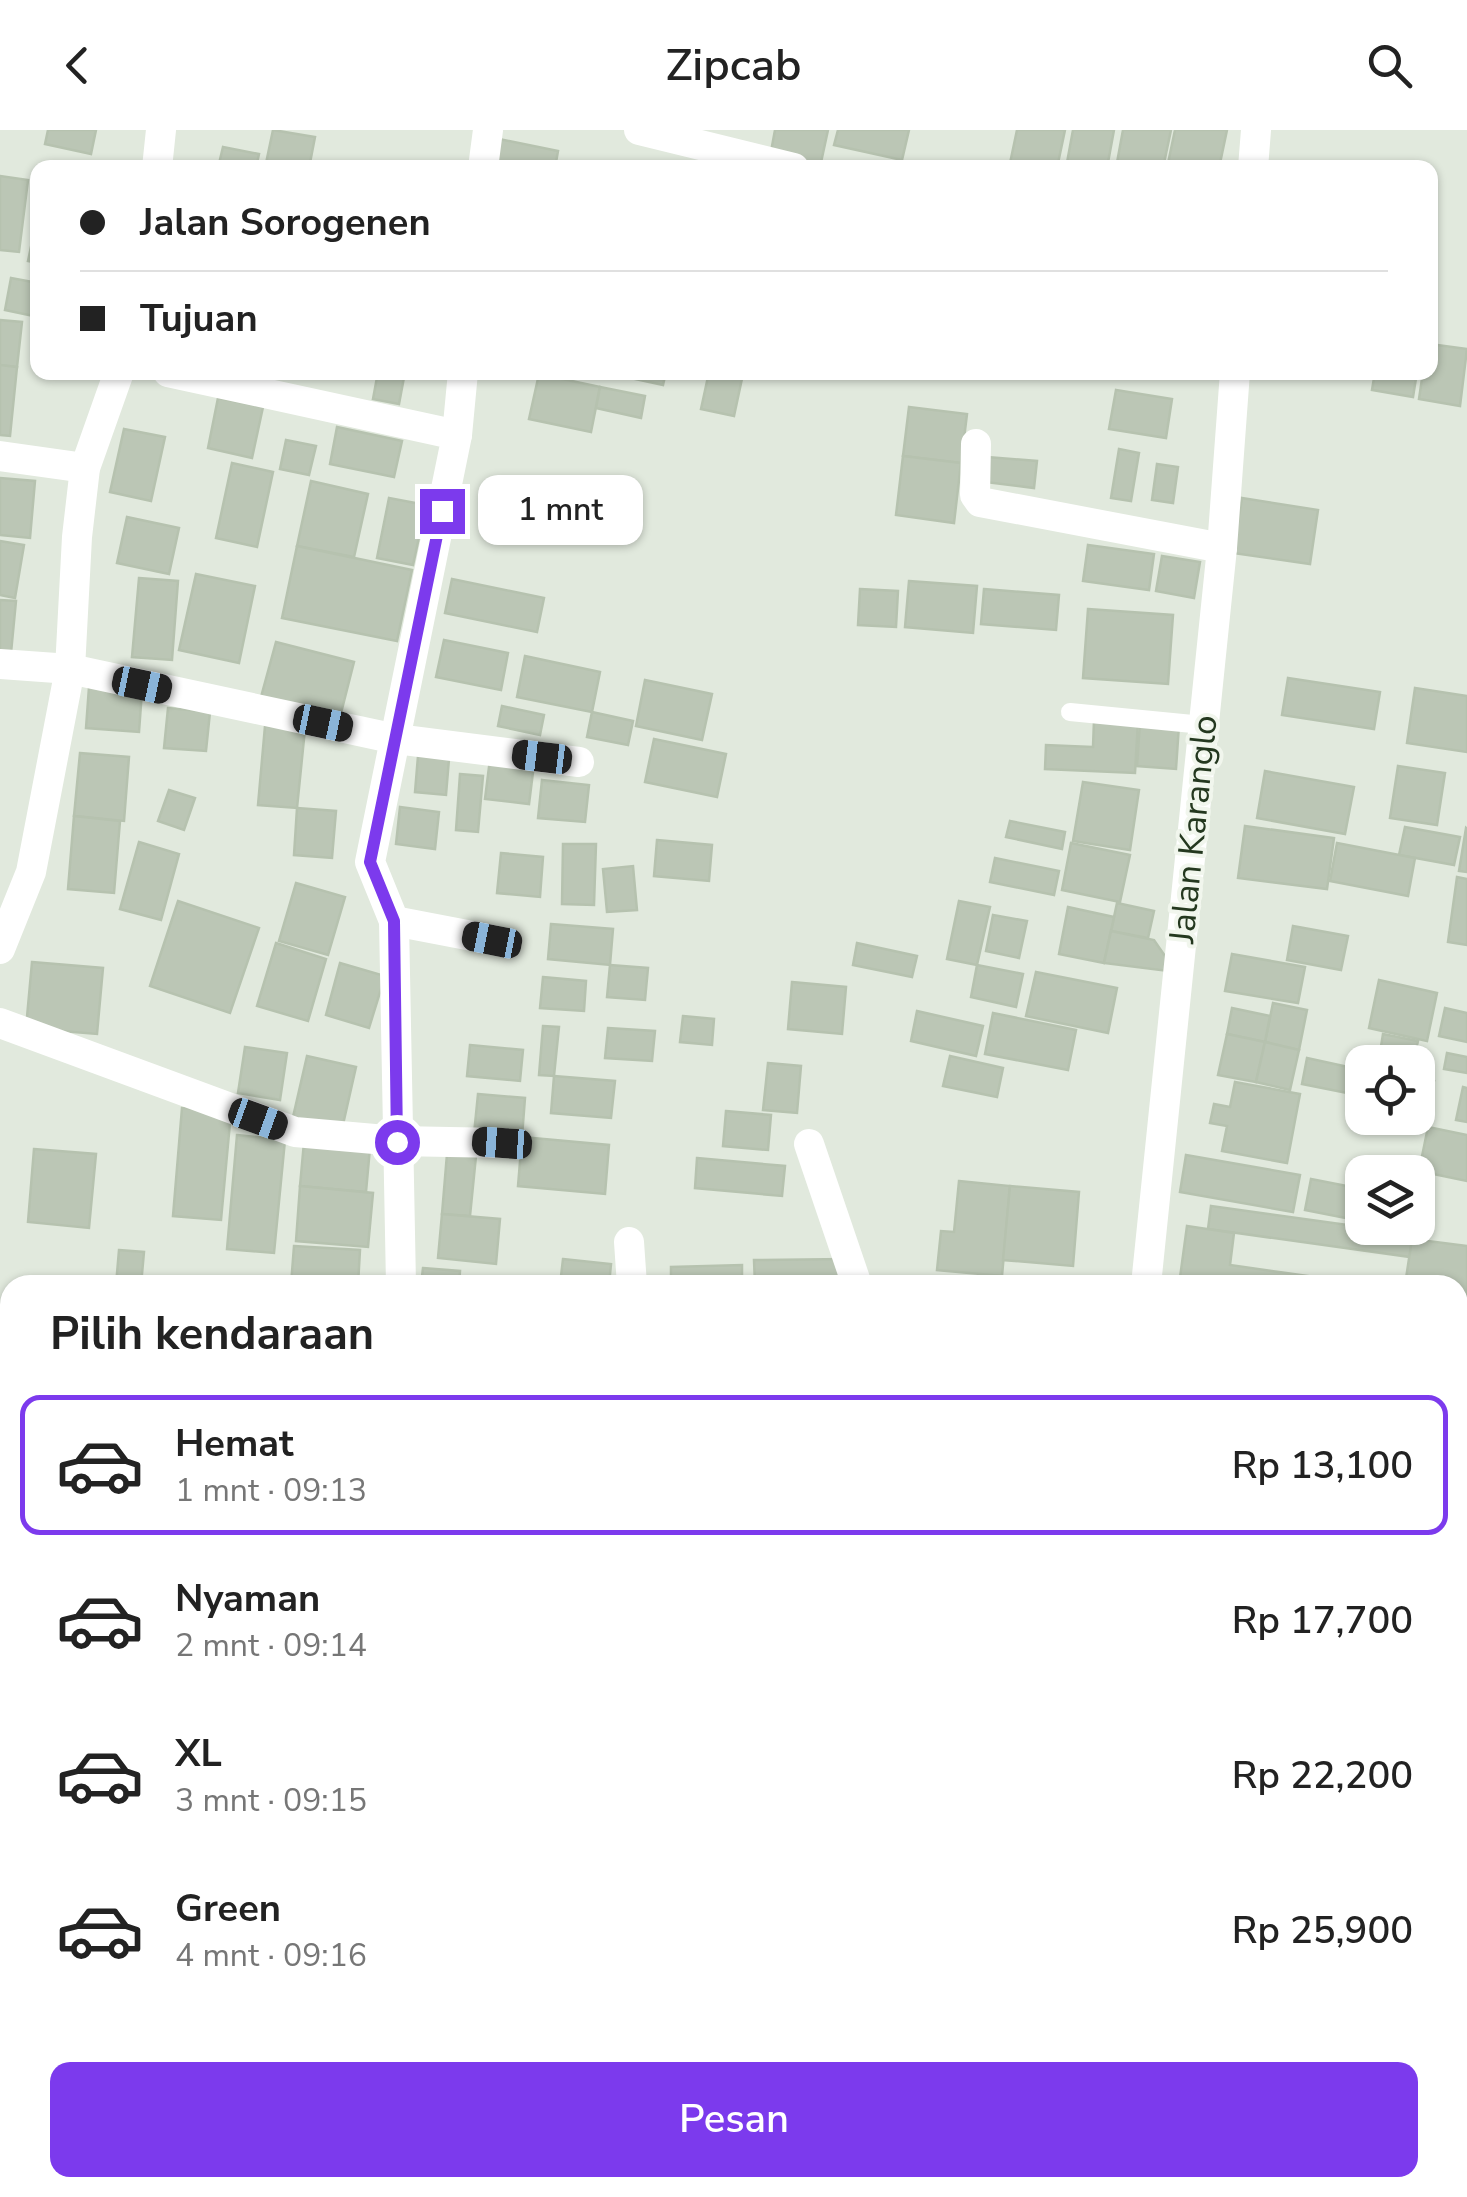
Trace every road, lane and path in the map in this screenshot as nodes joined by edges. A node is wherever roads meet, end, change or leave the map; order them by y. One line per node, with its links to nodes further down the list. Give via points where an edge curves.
1 (160, 130): 5 (street)
2 (488, 130): 6 (street)
3 (1256, 130): 8 (street)
4 (652, 134): 7 (street)
5 (158, 160)
6 (484, 160)
7 (756, 160)
8 (1254, 160)
9 (116, 380): 16 (street)
10 (205, 380): 13 (street)
11 (461, 380): 13 (street)
12 (1234, 380): 17 (street, Jalan Karanglo)
13 (457, 435): 22 (street)
14 (976, 444): 17 (street, via 980,502)
15 (0, 456): 16 (street)
16 (85, 468): 19 (street)
17 (1222, 548): 21 (street, Jalan Karanglo)
18 (0, 664): 19 (street)
19 (70, 669): 22 (street); 26 (street, via 31,872)
20 (1070, 712): 21 (lane)
21 (1204, 724): 35 (street, Jalan Karanglo)
22 (396, 738): 23 (street); 24 (street, via 370,862)
23 (578, 762)
24 (394, 921): 25 (street); 28 (street)
25 (492, 940)
26 (0, 950)
27 (0, 1023): 28 (street, via 295,1132)
28 (397, 1142): 29 (street); 32 (street)
29 (502, 1143)
30 (809, 1144): 34 (street)
31 (630, 1242): 33 (street)
32 (401, 1275)
33 (632, 1275)
34 (854, 1275)
35 (1147, 1275)

